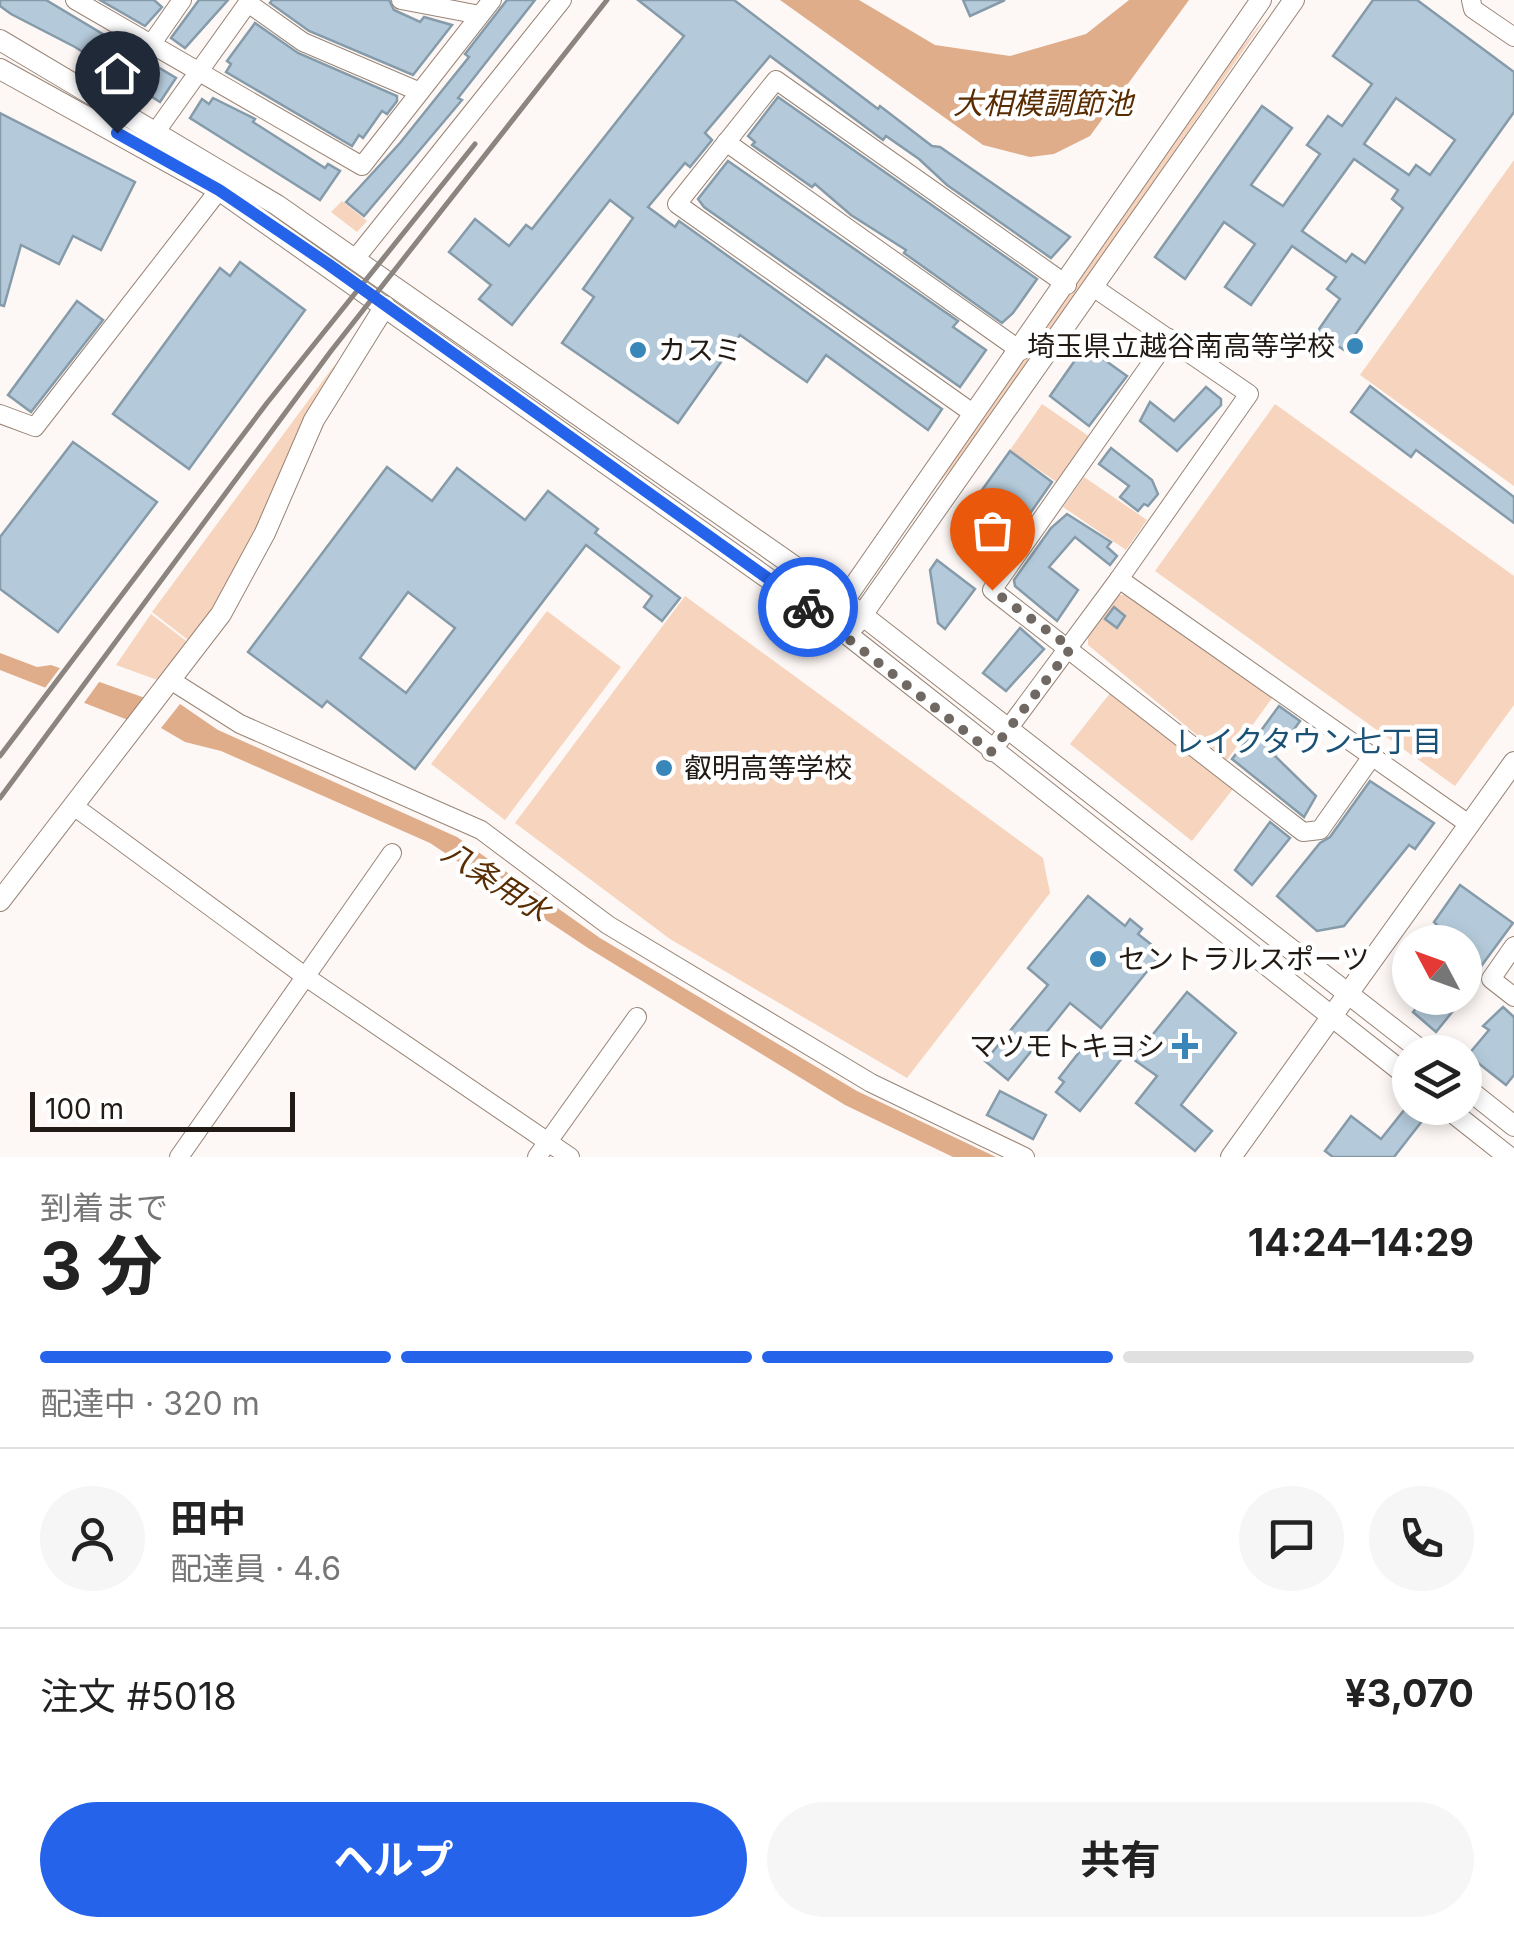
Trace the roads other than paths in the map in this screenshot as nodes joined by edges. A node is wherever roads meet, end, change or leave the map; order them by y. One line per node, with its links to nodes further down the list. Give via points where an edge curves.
1 (76, 0): 12 (street)
2 (182, 0): 12 (street)
3 (402, 0): 9 (street)
4 (562, 0): 19 (street)
5 (1261, 0): 20 (street)
6 (1294, 0): 21 (street)
7 (1471, 0): 10 (street, via 1473,9)
8 (248, 1): 14 (street); 15 (street, via 302,42)
9 (486, 8): 15 (street)
10 (1514, 37)
11 (0, 40): 16 (street)
12 (150, 46): 14 (street)
13 (0, 69): 18 (street)
14 (196, 74): 15 (street, via 362,166); 16 (street)
15 (420, 92)
16 (157, 130): 19 (street)
17 (726, 142): 20 (street, via 776,80); 24 (street); 26 (street, via 677,204)
18 (219, 190): 22 (street); 25 (street, via 35,427)
19 (355, 259): 28 (street)
20 (1067, 285): 24 (street)
21 (1093, 287): 23 (street); 29 (street)
22 (385, 306): 30 (street); 33 (street, via 314,420 248,567)
23 (1169, 338): 27 (street, via 1249,394); 32 (street, via 992,590)
24 (1021, 351): 26 (street)
25 (0, 414)
26 (974, 414): 28 (street)
27 (1118, 579): 32 (street); 36 (street)
28 (844, 601): 29 (street); 30 (street)
29 (863, 614): 31 (street); 34 (street)
30 (829, 621): 31 (street)
31 (848, 635): 35 (street)
32 (1071, 648): 34 (street); 36 (street, via 1303,832 1320,830)
33 (166, 689): 38 (street); 56 (street, via 481,830 608,925 822,1054)
34 (1007, 730): 35 (street); 44 (street)
35 (991, 752): 47 (street)
36 (1373, 755): 39 (street)
37 (1514, 762): 39 (street)
38 (74, 807): 41 (street); 43 (street)
39 (1470, 825): 44 (street)
40 (392, 853): 43 (street)
41 (0, 901)
42 (1514, 946): 45 (street, via 1491,979)
43 (306, 976): 53 (street); 54 (street)
44 (1349, 992): 47 (street); 48 (street)
45 (1514, 997)
46 (637, 1016): 53 (street)
47 (1332, 1016): 49 (street); 57 (street)
48 (1402, 1035)
49 (1392, 1064)
50 (1482, 1101): 52 (street)
51 (1468, 1125): 58 (street)
52 (1514, 1126)
53 (543, 1150): 55 (street)
54 (179, 1157)
55 (570, 1157)
56 (1025, 1157)
57 (1230, 1157)
58 (1508, 1157)

